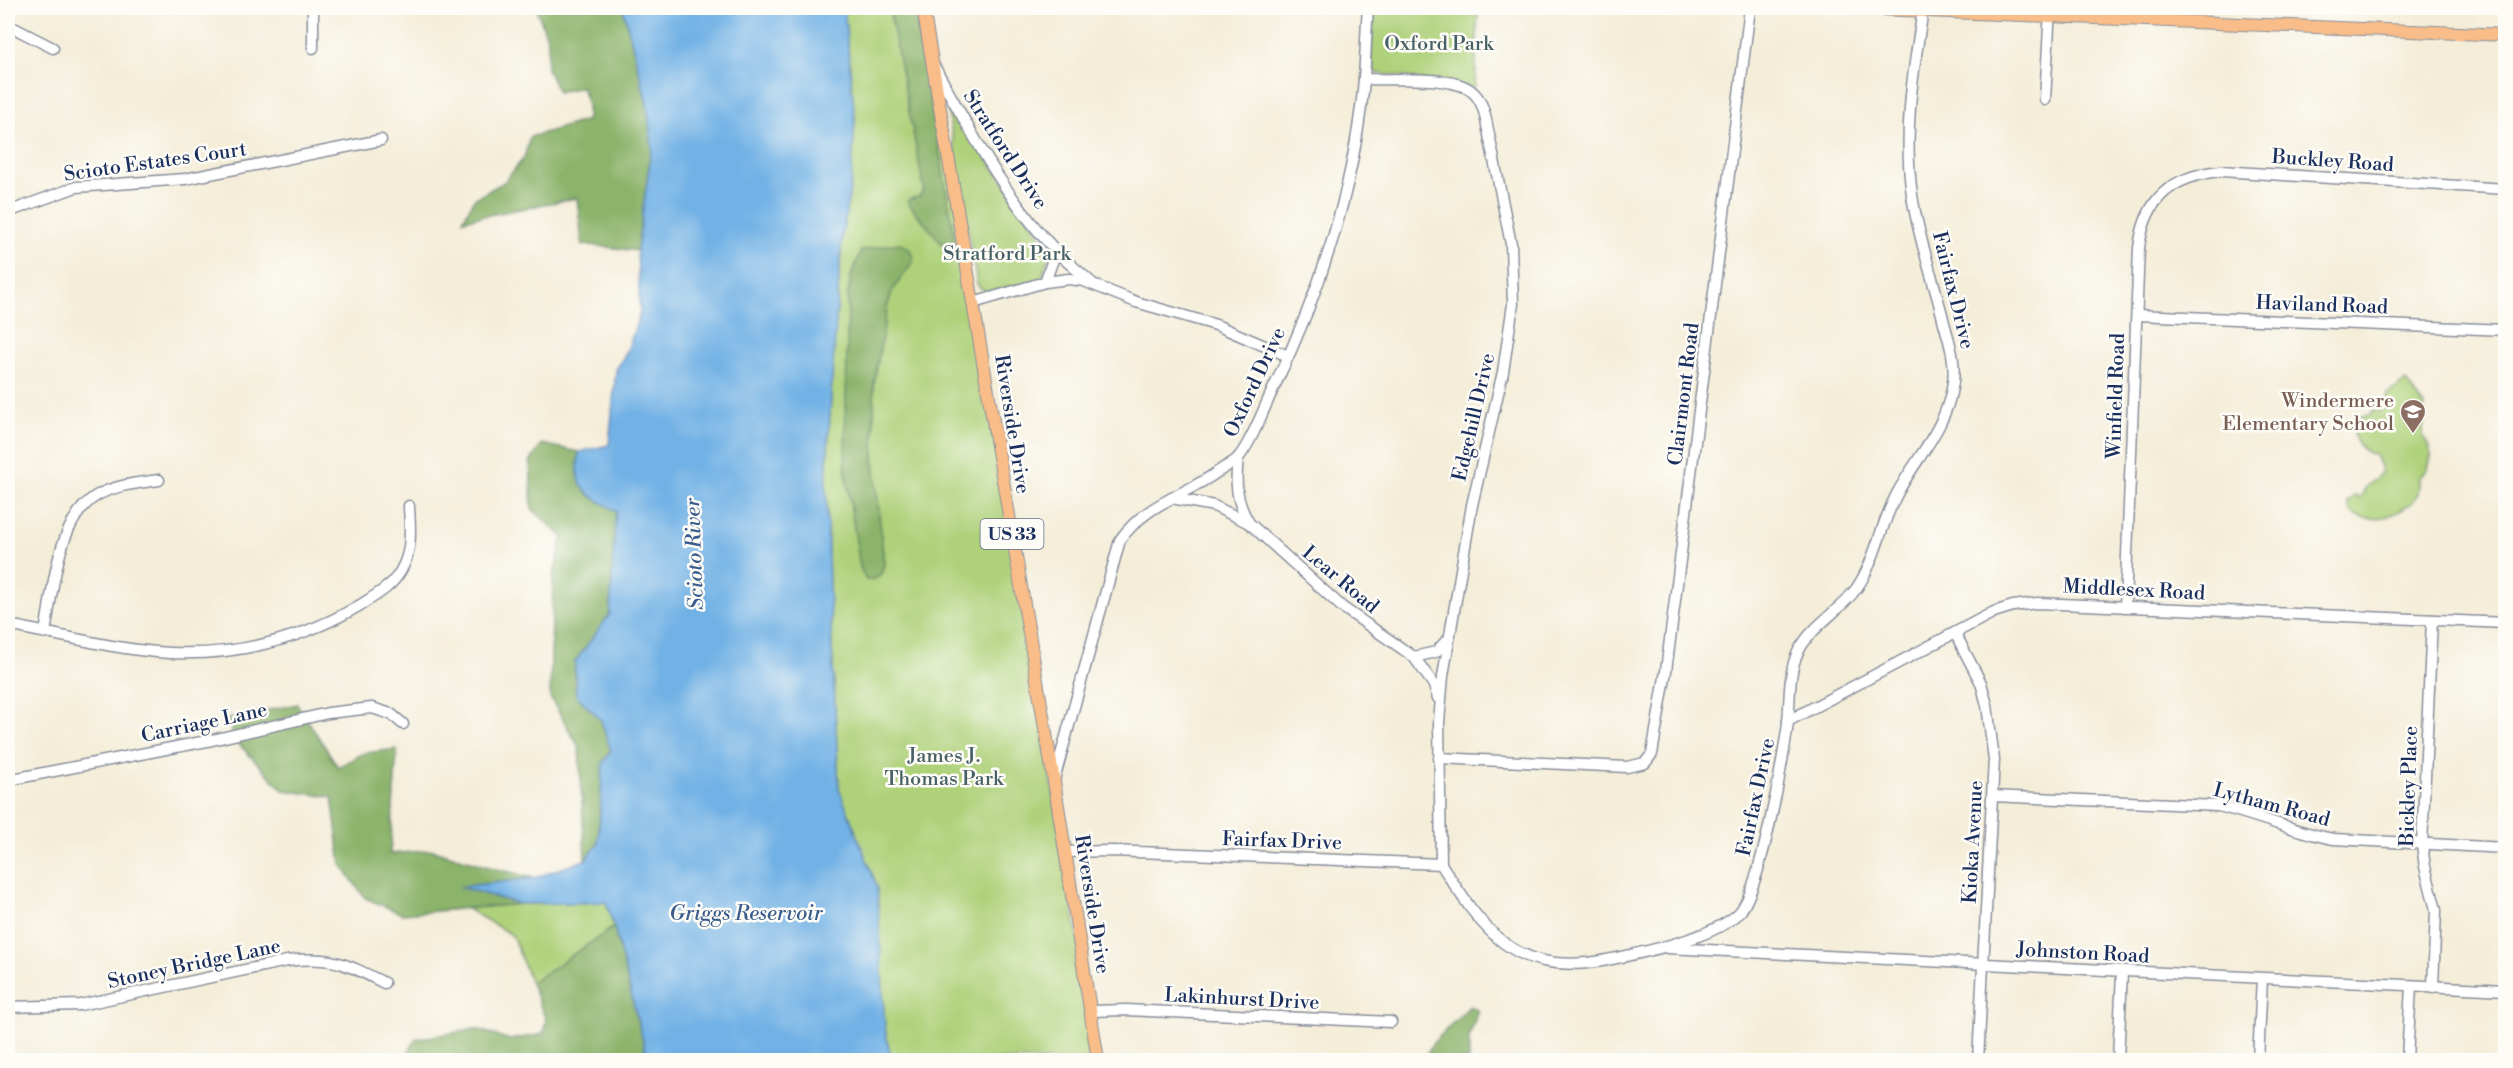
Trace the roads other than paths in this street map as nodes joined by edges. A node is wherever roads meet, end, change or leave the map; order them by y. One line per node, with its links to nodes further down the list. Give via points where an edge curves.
1 (313, 8): 11 (street)
2 (923, 8): 12 (main road, Riverside Drive / US 33)
3 (1368, 8): 13 (street, Oxford Drive)
4 (1750, 8): 42 (street, Clairmont Road, via 1666,671 1652,754 1645,763 1627,767)
5 (1853, 8): 6 (main road)
6 (1923, 10): 7 (main road); 40 (street, Fairfax Drive, via 1908,144 1912,195 1952,355 1952,389 1939,428 1893,501 1873,562 1850,597 1812,632 1796,656)
7 (2049, 11): 9 (main road); 14 (street)
8 (8, 25): 10 (street)
9 (2505, 35)
10 (53, 48)
11 (313, 48)
12 (932, 62): 19 (street, Stratford Drive, via 996,173); 22 (main road, Riverside Drive / US 33)
13 (1364, 79): 25 (street, Oxford Drive, via 1350,172 1332,240); 37 (street, Edgehill Drive, via 1454,83 1469,89 1480,100 1511,244 1511,327)
14 (2045, 100)
15 (381, 140): 18 (street, Scioto Estates Court, via 185,179 76,187)
16 (2505, 189): 17 (street, Buckley Road, via 2221,171 2190,176)
17 (2164, 192): 23 (street, Winfield Road, via 2145,218 2141,232)
18 (8, 212)
19 (1056, 251): 20 (street); 21 (street, Stratford Drive)
20 (1045, 282): 21 (street, Stratford Drive, via 1069,279); 22 (street, Stratford Drive)
21 (1094, 285): 25 (street, Stratford Drive, via 1136,302 1216,325)
22 (973, 303): 44 (main road, Riverside Drive / US 33)
23 (2136, 315): 24 (street, Haviland Road); 31 (street, Winfield Road)
24 (2505, 330)
25 (1288, 356): 26 (street, Oxford Drive)
26 (1238, 458): 28 (street, Oxford Drive, via 1208,480); 30 (street, Lear Road, via 1236,489)
27 (159, 480): 35 (street, via 107,491 77,514 65,537)
28 (1172, 498): 30 (street, Lear Road, via 1214,506); 44 (street, Oxford Drive, via 1130,525 1120,540)
29 (409, 506): 35 (street, via 409,552 392,584 340,616 298,634 263,644 193,654 123,647)
30 (1249, 523): 38 (street, Lear Road, via 1342,607)
31 (2125, 607): 32 (street, Middlesex Road); 36 (street, Middlesex Road, via 2037,603 2013,606)
32 (2432, 620): 33 (street, Middlesex Road); 46 (street, Bickley Place)
33 (2505, 623)
34 (8, 625): 35 (street)
35 (45, 632)
36 (1955, 633): 40 (street, Middlesex Road); 45 (street, Kioka Avenue, via 1988,705)
37 (1448, 638): 38 (street, via 1436,652); 39 (street, Edgehill Drive)
38 (1414, 657): 39 (street, Lear Road, via 1434,685)
39 (1440, 705): 42 (street, Edgehill Drive)
40 (1788, 721): 50 (street, Fairfax Drive, via 1748,901 1718,928)
41 (403, 724): 43 (street, Carriage Lane, via 391,714 372,708 328,713)
42 (1439, 758): 49 (street, Edgehill Drive)
43 (8, 780)
44 (1054, 781): 48 (main road, Riverside Drive / US 33)
45 (1993, 796): 46 (street, Lytham Road, via 2218,806 2316,836); 51 (street, Kioka Avenue)
46 (2422, 845): 47 (street, Lytham Road); 56 (street, Bickley Place, via 2436,910)
47 (2505, 848)
48 (1065, 852): 49 (street, Fairfax Drive); 59 (main road, Riverside Drive / US 33)
49 (1441, 864): 50 (street, Fairfax Drive, via 1481,923 1512,949 1531,958 1571,965)
50 (1659, 948): 51 (street, Johnston Road)
51 (1983, 965): 52 (street, Johnston Road); 62 (street, Kioka Avenue)
52 (2122, 972): 53 (street, Johnston Road); 63 (street)
53 (2262, 979): 55 (street, Johnston Road); 64 (street)
54 (384, 983): 58 (street, Stoney Bridge Lane, via 339,962 314,958 80,1005)
55 (2410, 986): 56 (street, Johnston Road); 65 (street)
56 (2433, 987): 57 (street, Johnston Road)
57 (2505, 990)
58 (8, 1007)
59 (1091, 1011): 60 (street, Lakinhurst Drive); 61 (main road, Riverside Drive / US 33)
60 (1391, 1022)
61 (1098, 1060)
62 (1978, 1060)
63 (2118, 1060)
64 (2258, 1060)
65 (2407, 1060)

